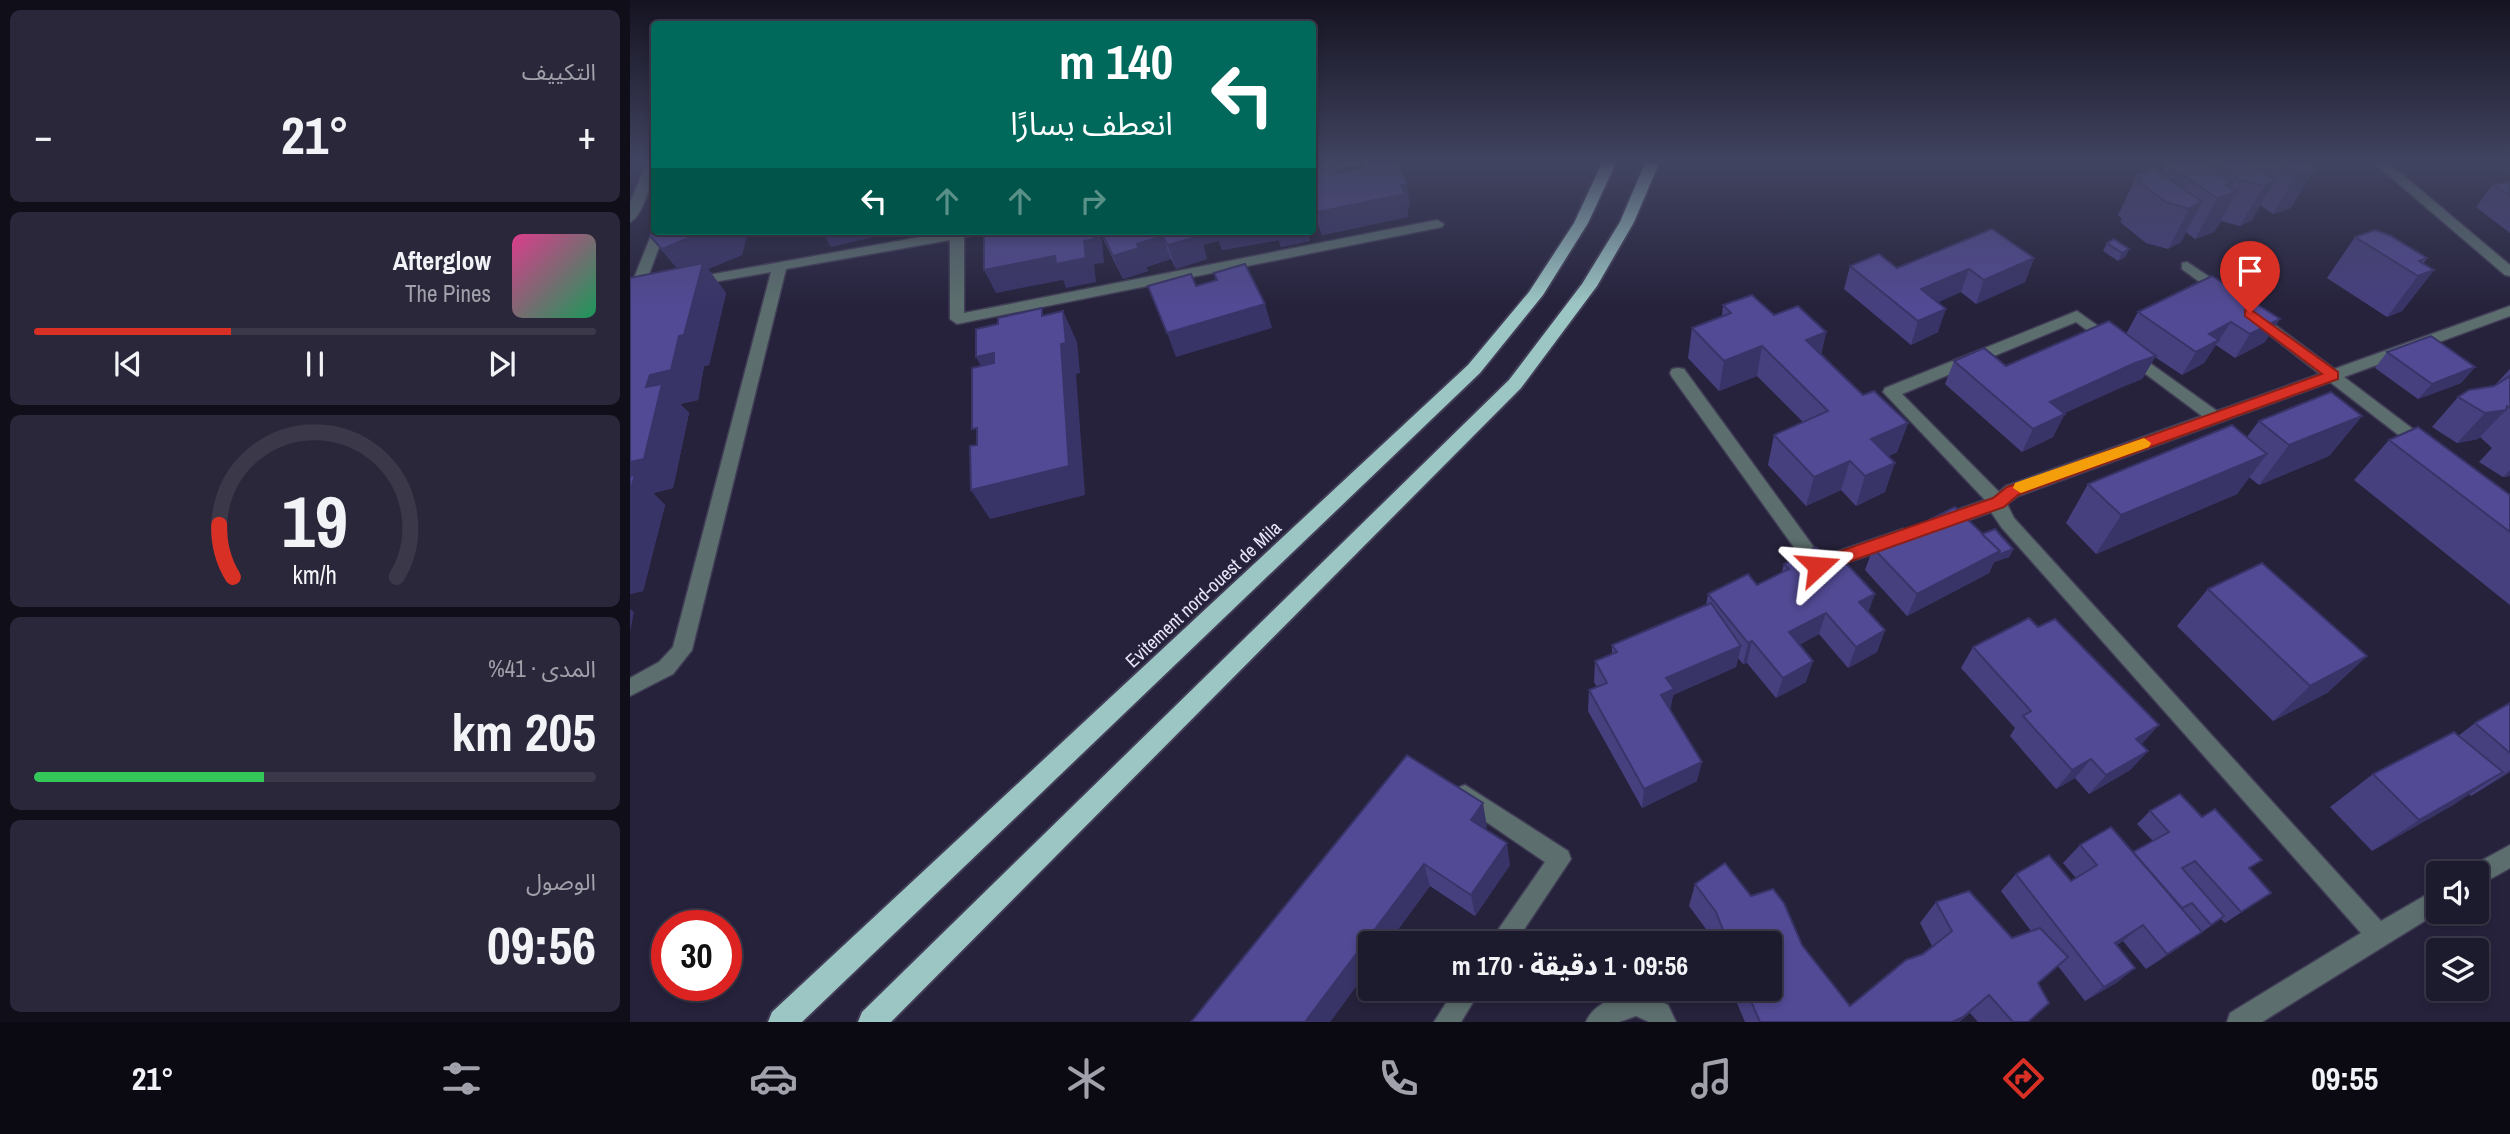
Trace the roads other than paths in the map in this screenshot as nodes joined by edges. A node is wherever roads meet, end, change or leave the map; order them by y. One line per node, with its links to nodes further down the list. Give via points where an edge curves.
1 (1588, 209): 27 (highway, Evitement nord-ouest de Mila, via 1535,295 1474,369)
2 (1633, 209): 28 (highway, via 1589,286 1515,384)
3 (2434, 209): 9 (street)
4 (1437, 224): 6 (street, via 957,319)
5 (657, 235): 11 (street)
6 (957, 235): 7 (street)
7 (780, 266): 10 (street); 19 (street, via 682,650 659,674)
8 (2187, 266): 15 (street)
9 (2510, 272)
10 (675, 285)
11 (638, 292): 12 (street)
12 (630, 307)
13 (2510, 311): 15 (street)
14 (1678, 373): 18 (street, via 1818,566)
15 (2333, 375): 16 (street); 17 (street)
16 (2215, 417): 18 (street, via 2012,491); 18 (street, via 2077,316 1891,392)
17 (2437, 456)
18 (1998, 502): 25 (street, via 2008,523)
19 (630, 687)
20 (1451, 786): 24 (street, via 1560,859)
21 (2510, 856): 22 (street)
22 (2489, 868)
23 (2426, 905): 25 (street)
24 (1509, 931)
25 (2377, 934): 32 (street)
26 (1461, 1001): 29 (street)
27 (782, 1022)
28 (872, 1022)
29 (1446, 1022)
30 (1598, 1022): 31 (street, via 1637,1003)
31 (1664, 1022)
32 (2239, 1022)

